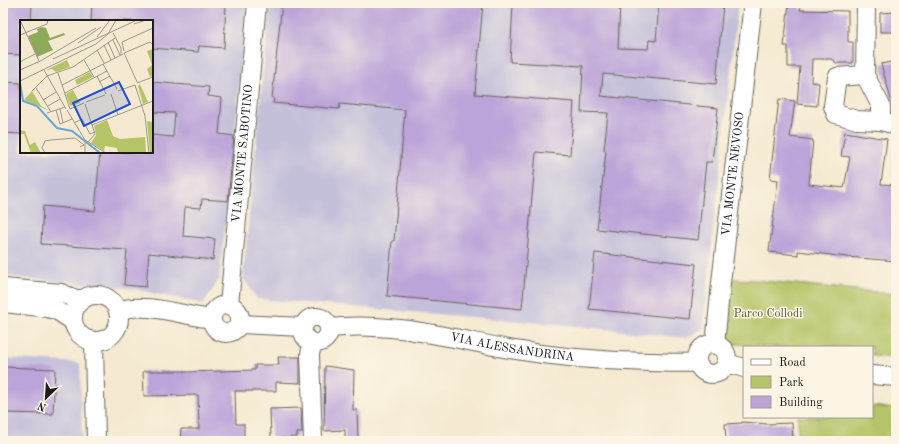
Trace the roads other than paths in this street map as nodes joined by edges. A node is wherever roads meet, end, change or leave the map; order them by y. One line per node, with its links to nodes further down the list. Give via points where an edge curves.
1 (257, 3): 9 (street, VIA MONTE SABOTINO)
2 (753, 3): 18 (street, VIA MONTE NEVOSO)
3 (866, 3): 4 (street)
4 (865, 75): 5 (street); 5 (street, via 837,77 833,106 836,114 856,120)
5 (889, 123)
6 (3, 288): 7 (street, via 61,293)
7 (84, 300): 10 (street, via 90,296 103,297 110,300); 12 (street, via 76,309)
8 (3, 303): 12 (street, via 56,310)
9 (229, 305): 11 (street, via 215,310); 13 (street, via 238,310)
10 (118, 310): 11 (street, via 154,309); 16 (street, via 118,326 114,332 109,338)
11 (212, 319): 13 (street, via 217,330 226,334 234,331)
12 (73, 321): 16 (street, via 80,335)
13 (240, 324): 14 (street)
14 (303, 327): 15 (street, via 308,319 316,316 325,320); 17 (street, via 303,335)
15 (329, 328): 17 (street, via 325,340); 19 (street, VIA ALESSANDRINA, via 406,329 510,349 599,360)
16 (94, 341): 24 (street)
17 (312, 343): 25 (street, via 310,355)
18 (715, 345): 19 (street, via 710,344 702,348); 20 (street, via 723,349)
19 (697, 362): 20 (street, via 706,374 721,371)
20 (727, 363): 21 (street)
21 (743, 368)
22 (873, 375): 23 (street)
23 (896, 377)
24 (96, 441)
25 (313, 441)

